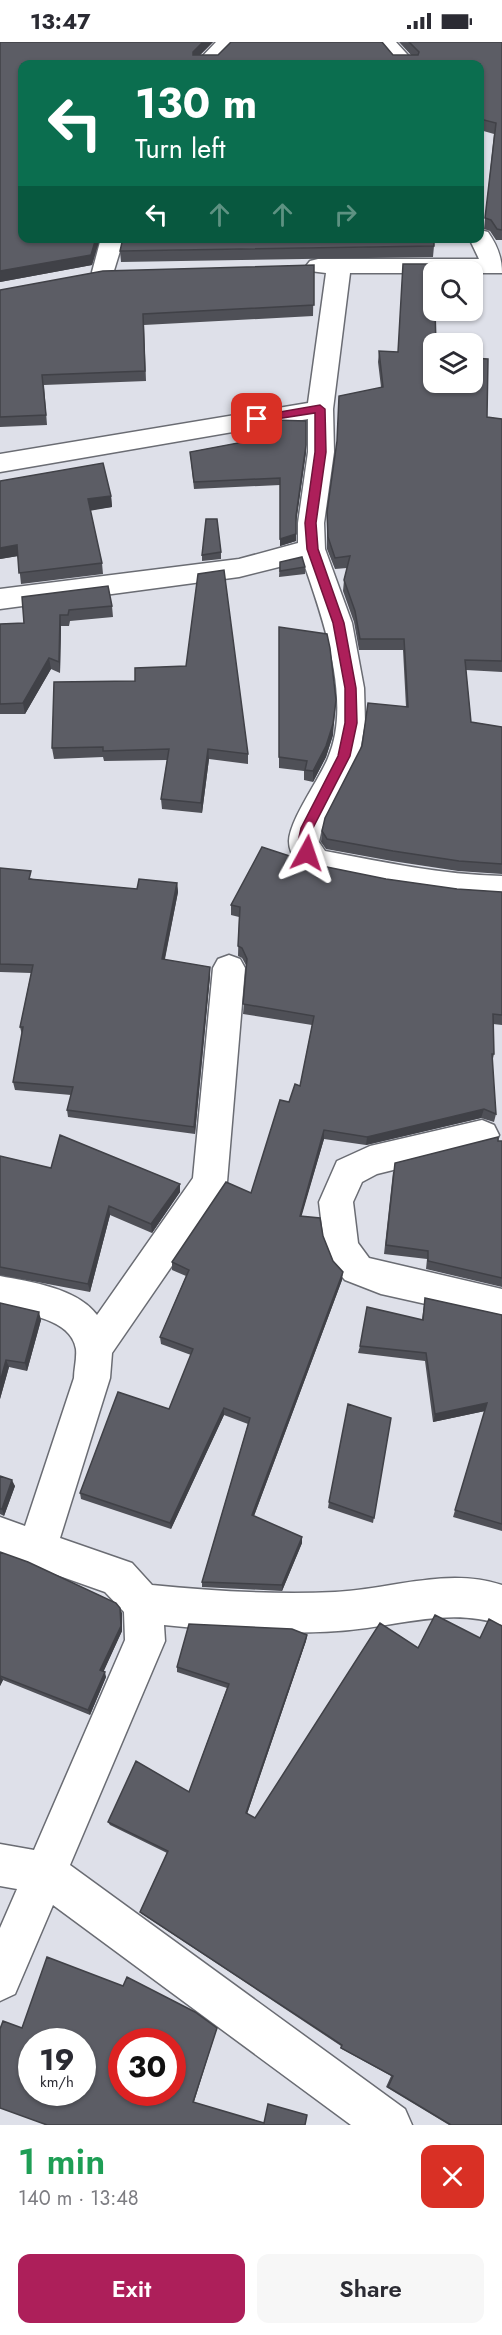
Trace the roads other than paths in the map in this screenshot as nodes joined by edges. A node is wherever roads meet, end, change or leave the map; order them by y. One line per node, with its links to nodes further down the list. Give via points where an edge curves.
1 (228, 42): 3 (street)
2 (386, 42): 4 (street)
3 (209, 60)
4 (402, 60)
5 (110, 243): 10 (street, via 93,274)
6 (484, 243): 8 (street)
7 (339, 266): 8 (street); 9 (street); 11 (street)
8 (498, 266)
9 (292, 267)
10 (128, 272)
11 (320, 409): 12 (street); 13 (street, via 321,452 311,523)
12 (0, 463)
13 (312, 549): 14 (street, via 239,568); 15 (street, via 338,623 350,688 351,723 344,756 307,828 307,853 317,861 410,879)
14 (0, 599)
15 (502, 888)
16 (229, 968): 20 (street, via 210,1182)
17 (482, 1136): 19 (street, via 370,1161 348,1172 336,1202 341,1244 357,1269)
18 (0, 1292): 20 (street, via 71,1314 83,1325)
19 (502, 1305)
20 (94, 1349): 22 (street, via 92,1378)
21 (0, 1536): 22 (street)
22 (37, 1549): 23 (street, via 118,1577)
23 (143, 1604): 24 (street, via 239,1613 363,1610 461,1596); 26 (street, via 145,1641)
24 (502, 1605)
25 (0, 1865): 26 (street)
26 (45, 1873): 27 (street); 28 (street)
27 (0, 1979)
28 (389, 2125)

